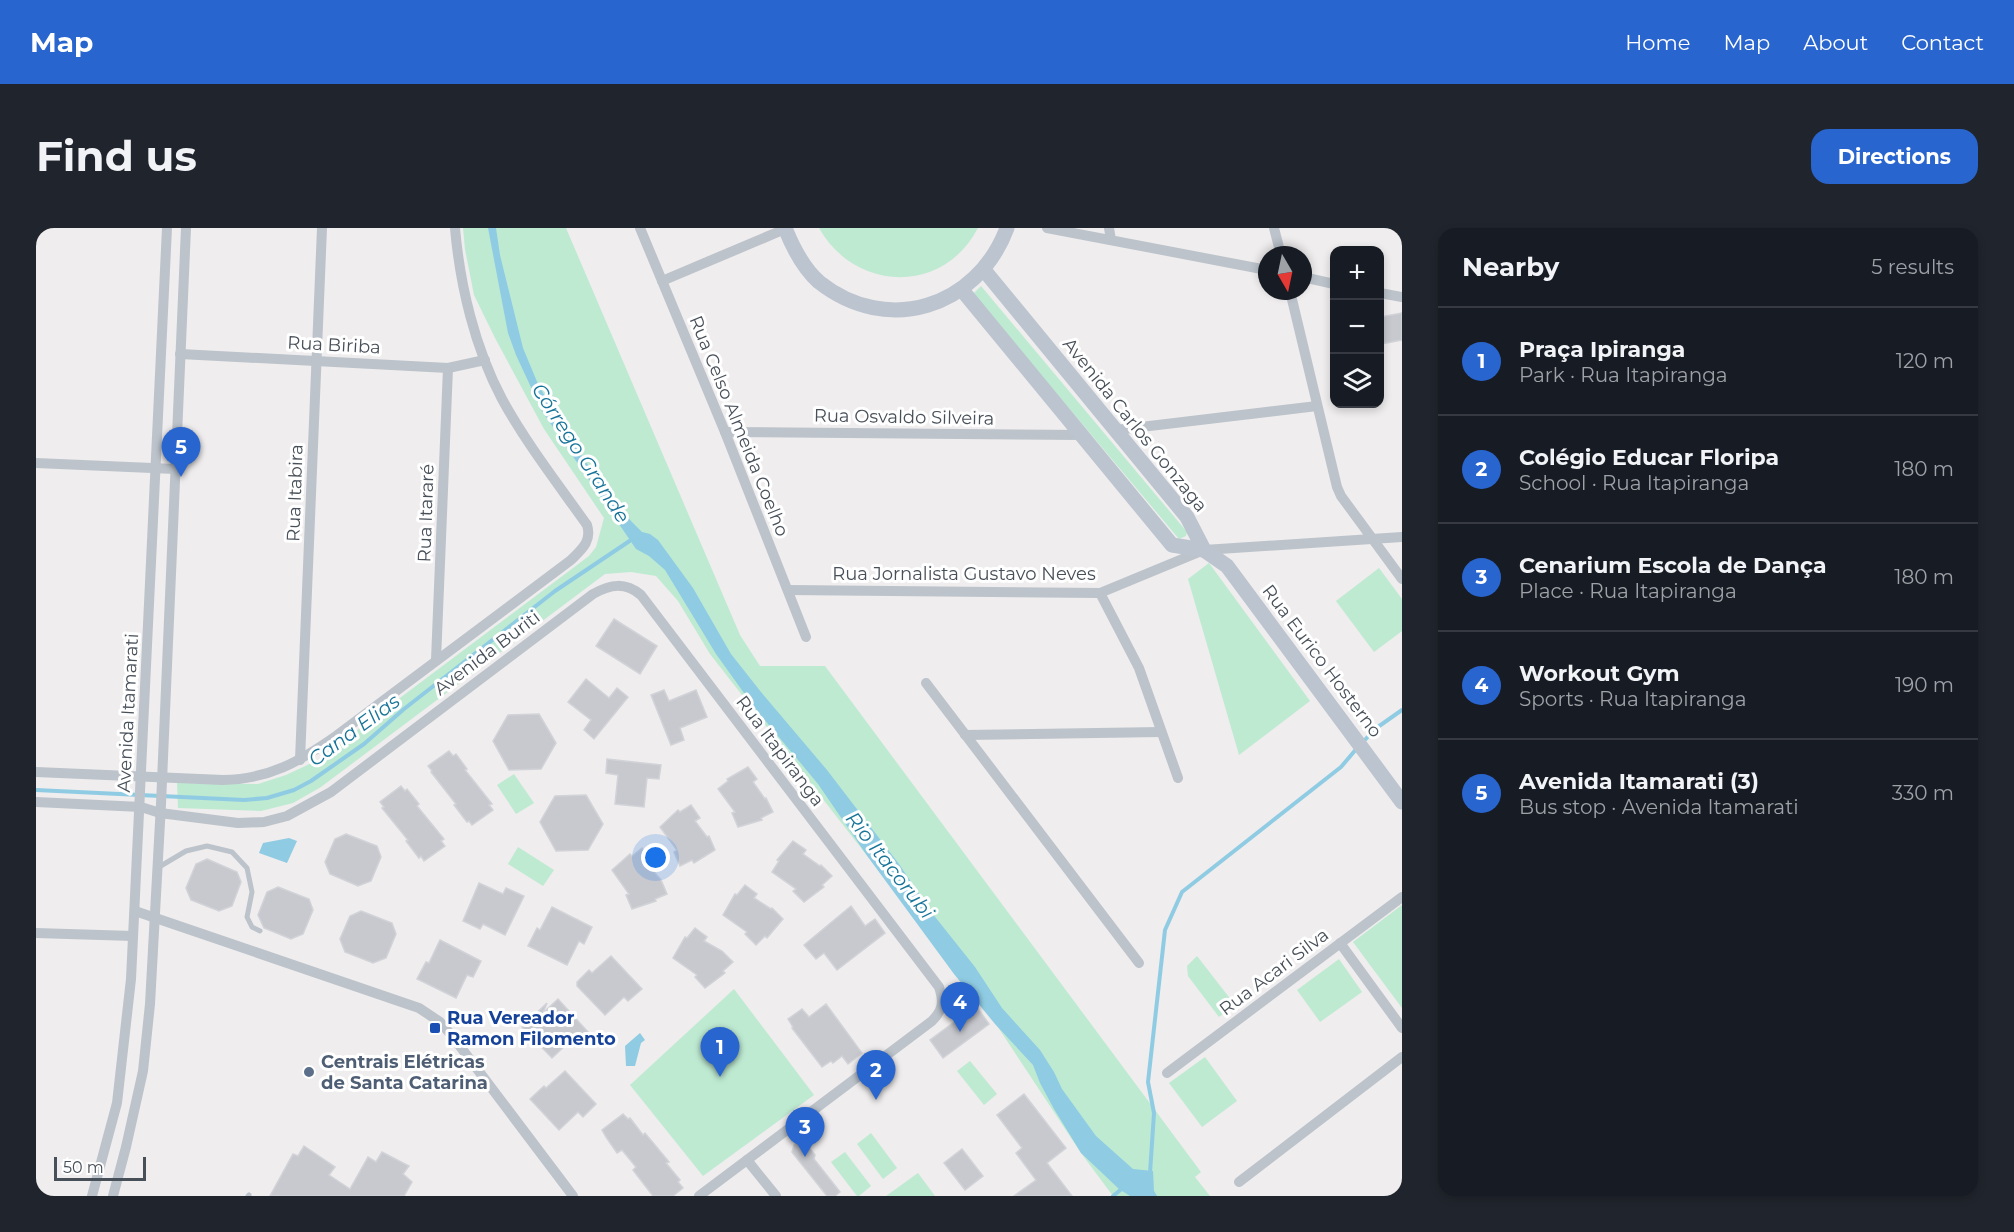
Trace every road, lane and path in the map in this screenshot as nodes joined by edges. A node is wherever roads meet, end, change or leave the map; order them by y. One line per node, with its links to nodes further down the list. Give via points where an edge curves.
1 (167, 228): 31 (street, Avenida Itamarati)
2 (186, 228): 22 (street, Avenida Itamarati)
3 (322, 228): 24 (street, Rua Itabira)
4 (455, 228): 23 (street, via 465,292)
5 (640, 228): 16 (street, Rua Celso Almeida Coelho)
6 (785, 228): 16 (street); 18 (street, via 798,257 818,281 853,302 904,310 934,304)
7 (1007, 228): 14 (street)
8 (1047, 228): 11 (street)
9 (1109, 228): 11 (street)
10 (1274, 228): 12 (street)
11 (1111, 240): 13 (street)
12 (1279, 246)
13 (1258, 268)
14 (984, 270): 18 (street); 27 (street, Avenida Carlos Gonzaga)
15 (1312, 279): 17 (street)
16 (662, 280): 28 (street, Rua Celso Almeida Coelho)
17 (1330, 283)
18 (962, 290): 29 (street)
19 (1384, 294): 20 (street)
20 (1402, 297)
21 (1292, 300): 26 (street)
22 (180, 354): 24 (street, Rua Biriba); 32 (street, Avenida Itamarati)
23 (485, 360): 25 (street, Rua Biriba); 41 (street, Avenida Buriti, via 530,445 587,525 588,540 571,560)
24 (317, 361): 25 (street, Rua Biriba); 45 (street, Rua Itabira)
25 (448, 368): 41 (street, Rua Itararé)
26 (1317, 406): 27 (street); 34 (street, via 1337,487)
27 (1116, 430): 35 (street, Avenida Carlos Gonzaga, via 1187,517)
28 (725, 432): 29 (street, Rua Osvaldo Silveira); 38 (street, Rua Celso Almeida Coelho)
29 (1082, 435): 35 (street, via 1172,545)
30 (36, 463): 31 (street)
31 (156, 468): 32 (street); 48 (street, Avenida Itamarati)
32 (175, 469): 49 (street, Avenida Itamarati)
33 (1402, 537): 34 (street, Rua Jornalista Gustavo Neves)
34 (1372, 539): 35 (street, Rua Jornalista Gustavo Neves); 36 (street)
35 (1204, 550): 39 (street, Rua Jornalista Gustavo Neves); 51 (street, Rua Eurico Hosterno, via 1227,566)
36 (1402, 579)
37 (623, 585): 53 (street, Avenida Buriti, via 593,594 310,805 264,822 238,823); 66 (street, Rua Itapiranga, via 641,595 939,987 942,997 943,1006 933,1022)
38 (788, 590): 39 (street, Rua Jornalista Gustavo Neves); 40 (street, Rua Celso Almeida Coelho)
39 (1100, 593): 43 (street, via 1139,668)
40 (806, 637)
41 (436, 660): 45 (street, Avenida Buriti)
42 (926, 683): 44 (street)
43 (1161, 732): 44 (street); 47 (street)
44 (965, 735): 62 (street)
45 (300, 760): 49 (street, Avenida Buriti, via 242,780)
46 (36, 772): 48 (street, Avenida Buriti)
47 (1178, 778)
48 (142, 779): 49 (street, Avenida Buriti); 52 (street, Avenida Itamarati)
49 (162, 780): 53 (street, Avenida Itamarati)
50 (36, 802): 52 (street, Avenida Buriti)
51 (1402, 802)
52 (141, 805): 53 (street, Avenida Buriti); 56 (street, Avenida Itamarati)
53 (160, 809): 54 (street, Avenida Itamarati)
54 (157, 867): 57 (street, Avenida Itamarati); 58 (lane, via 186,851 207,846 232,852 247,868 252,892 247,917 252,927)
55 (1402, 897): 61 (street, Rua Acari Silva)
56 (135, 911): 57 (street); 60 (street, Avenida Itamarati)
57 (154, 917): 69 (street, Avenida Itamarati, via 143,1071); 70 (street, via 419,1008 443,1025 484,1085)
58 (260, 931)
59 (36, 933): 60 (street)
60 (133, 936): 68 (street, Avenida Itamarati, via 117,1103)
61 (1340, 943): 63 (street); 65 (street, Rua Acari Silva)
62 (1139, 963)
63 (1402, 1028)
64 (1402, 1057): 67 (street)
65 (1167, 1073)
66 (747, 1160): 71 (street); 72 (street)
67 (1239, 1182)
68 (92, 1196)
69 (112, 1196)
70 (573, 1196)
71 (699, 1196)
72 (776, 1196)

